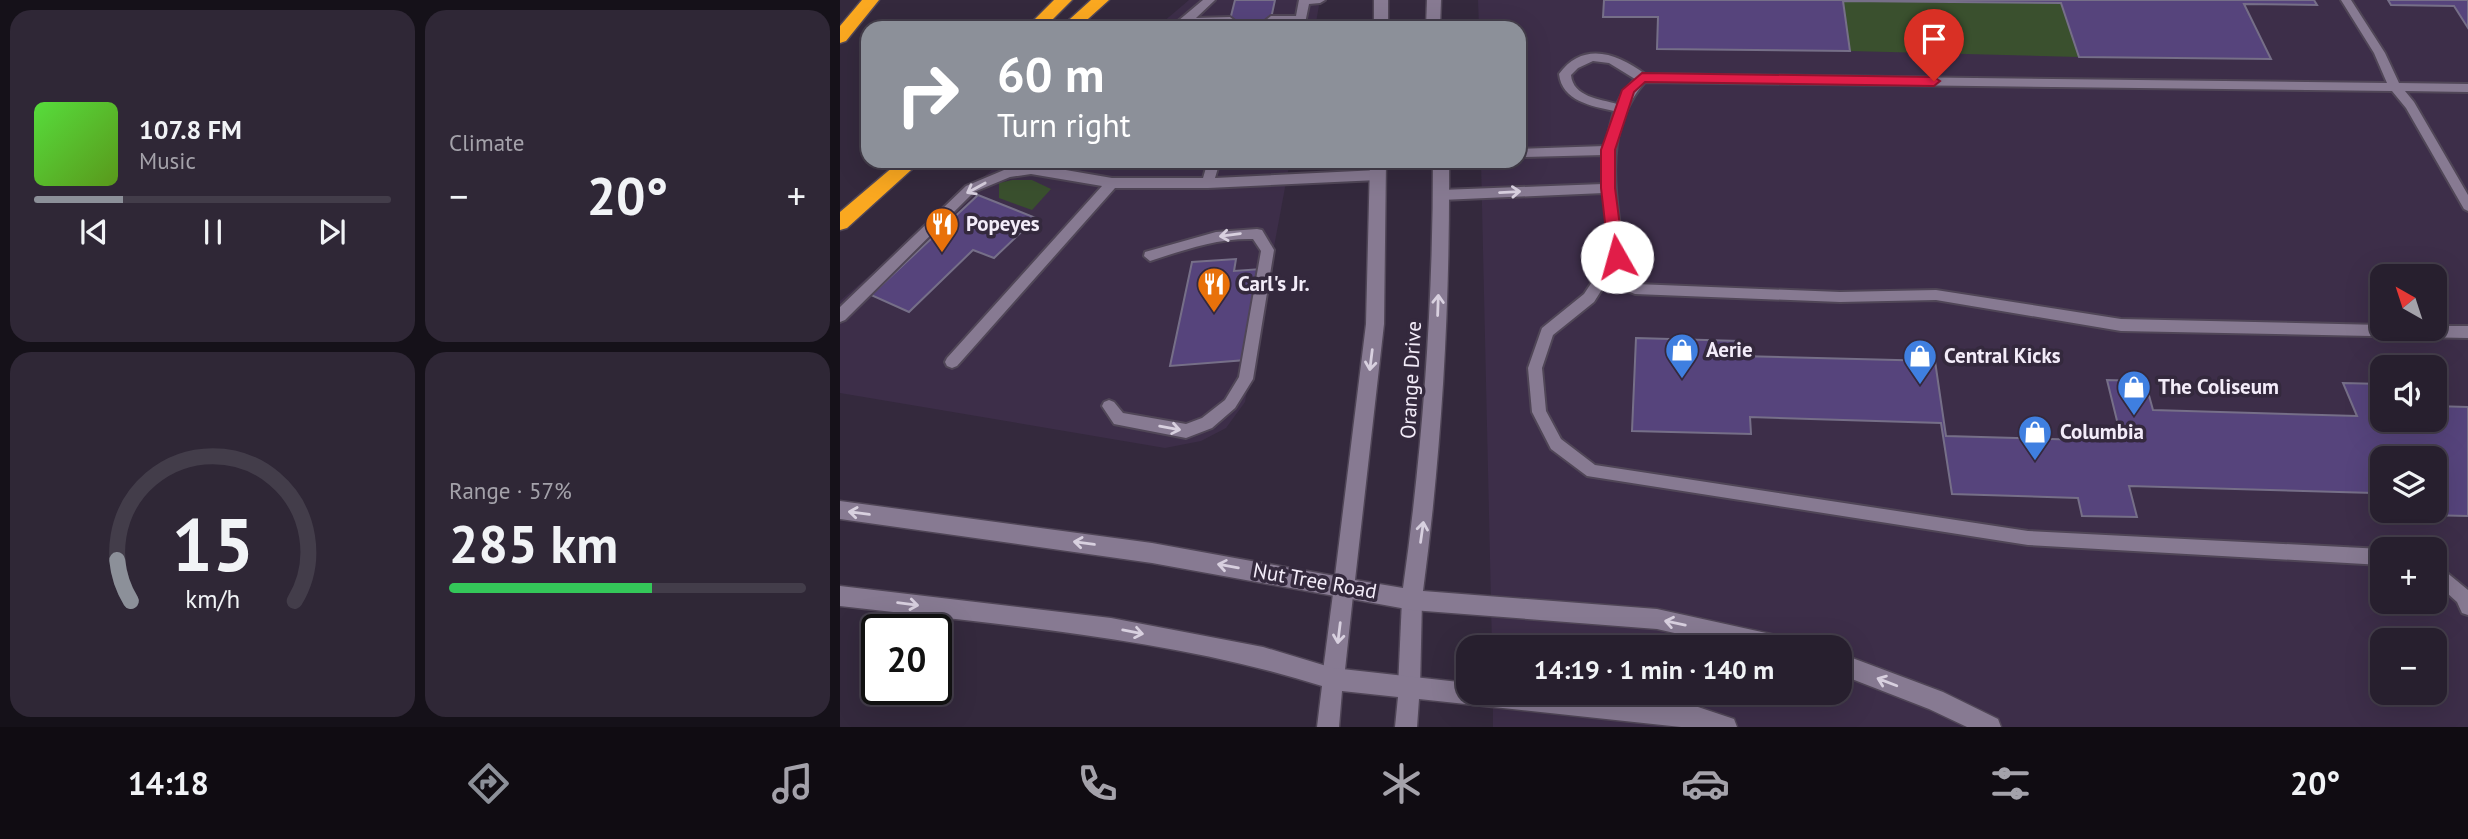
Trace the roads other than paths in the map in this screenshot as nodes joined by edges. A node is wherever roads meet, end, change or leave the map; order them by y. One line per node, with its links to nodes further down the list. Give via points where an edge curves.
1 (871, 0): 18 (highway)
2 (1064, 0): 11 (highway)
3 (1101, 0): 12 (highway)
4 (1210, 0): 13 (lane)
5 (1320, 0): 9 (lane)
6 (1381, 0): 16 (main road)
7 (1434, 0): 17 (main road)
8 (2346, 0): 21 (lane)
9 (1304, 1): 15 (lane)
10 (1271, 20): 14 (lane)
11 (1042, 21)
12 (1076, 21)
13 (1186, 21)
14 (1278, 21)
15 (1301, 21)
16 (1381, 21)
17 (1433, 21)
18 (840, 37)
19 (1642, 78): 21 (lane); 22 (lane, via 1629,90); 22 (lane, via 1619,60 1599,56 1581,61 1566,74 1565,84 1571,92)
20 (2468, 88): 21 (lane)
21 (2396, 89): 34 (lane, via 2410,105)
22 (1622, 109): 23 (lane)
23 (1608, 150): 24 (lane); 32 (lane)
24 (1526, 153)
25 (884, 168): 35 (highway)
26 (904, 168): 36 (highway)
27 (1212, 168): 31 (lane)
28 (1378, 168): 31 (lane); 46 (main road, Orange Drive, one-way to 46, via 1375,324)
29 (1441, 168): 33 (main road, Orange Drive)
30 (1112, 183): 31 (lane); 39 (lane, one-way to 39, via 1031,169 970,189); 41 (lane)
31 (1208, 183)
32 (1608, 188): 33 (lane, one-way to 32); 38 (lane, via 1617,257)
33 (1441, 195): 48 (main road, Orange Drive, one-way to 33, via 1427,496)
34 (2468, 206)
35 (840, 209)
36 (840, 223)
37 (1150, 256): 42 (lane, one-way to 37, via 1119,419 1186,431 1207,423 1230,404 1246,379 1268,250 1257,234 1212,237)
38 (1605, 277): 40 (lane, via 1636,289 1840,297 1936,295 2121,325); 44 (lane, via 1589,298 1547,332 1535,368 1539,412 1556,444 1592,471 2028,538)
39 (840, 316)
40 (2468, 332)
41 (952, 362)
42 (1109, 406)
43 (840, 510): 46 (main road, Nut Tree Road, one-way to 43, via 1152,553)
44 (2370, 556)
45 (2447, 581): 49 (lane)
46 (1344, 586): 48 (main road, Nut Tree Road); 52 (main road, Orange Drive, one-way to 52)
47 (840, 596): 52 (main road, one-way to 52, via 1111,628 1263,657)
48 (1412, 600): 50 (main road, Nut Tree Road, one-way to 48, via 1657,619); 53 (main road, Orange Drive)
49 (2468, 607)
50 (1730, 635)
51 (1852, 668): 57 (main road, one-way to 51)
52 (1333, 679): 53 (main road); 54 (main road, Orange Drive)
53 (1409, 688): 55 (main road, Orange Drive); 56 (main road, via 1698,718)
54 (1328, 727)
55 (1406, 727)
56 (1726, 727)
57 (1990, 727)

